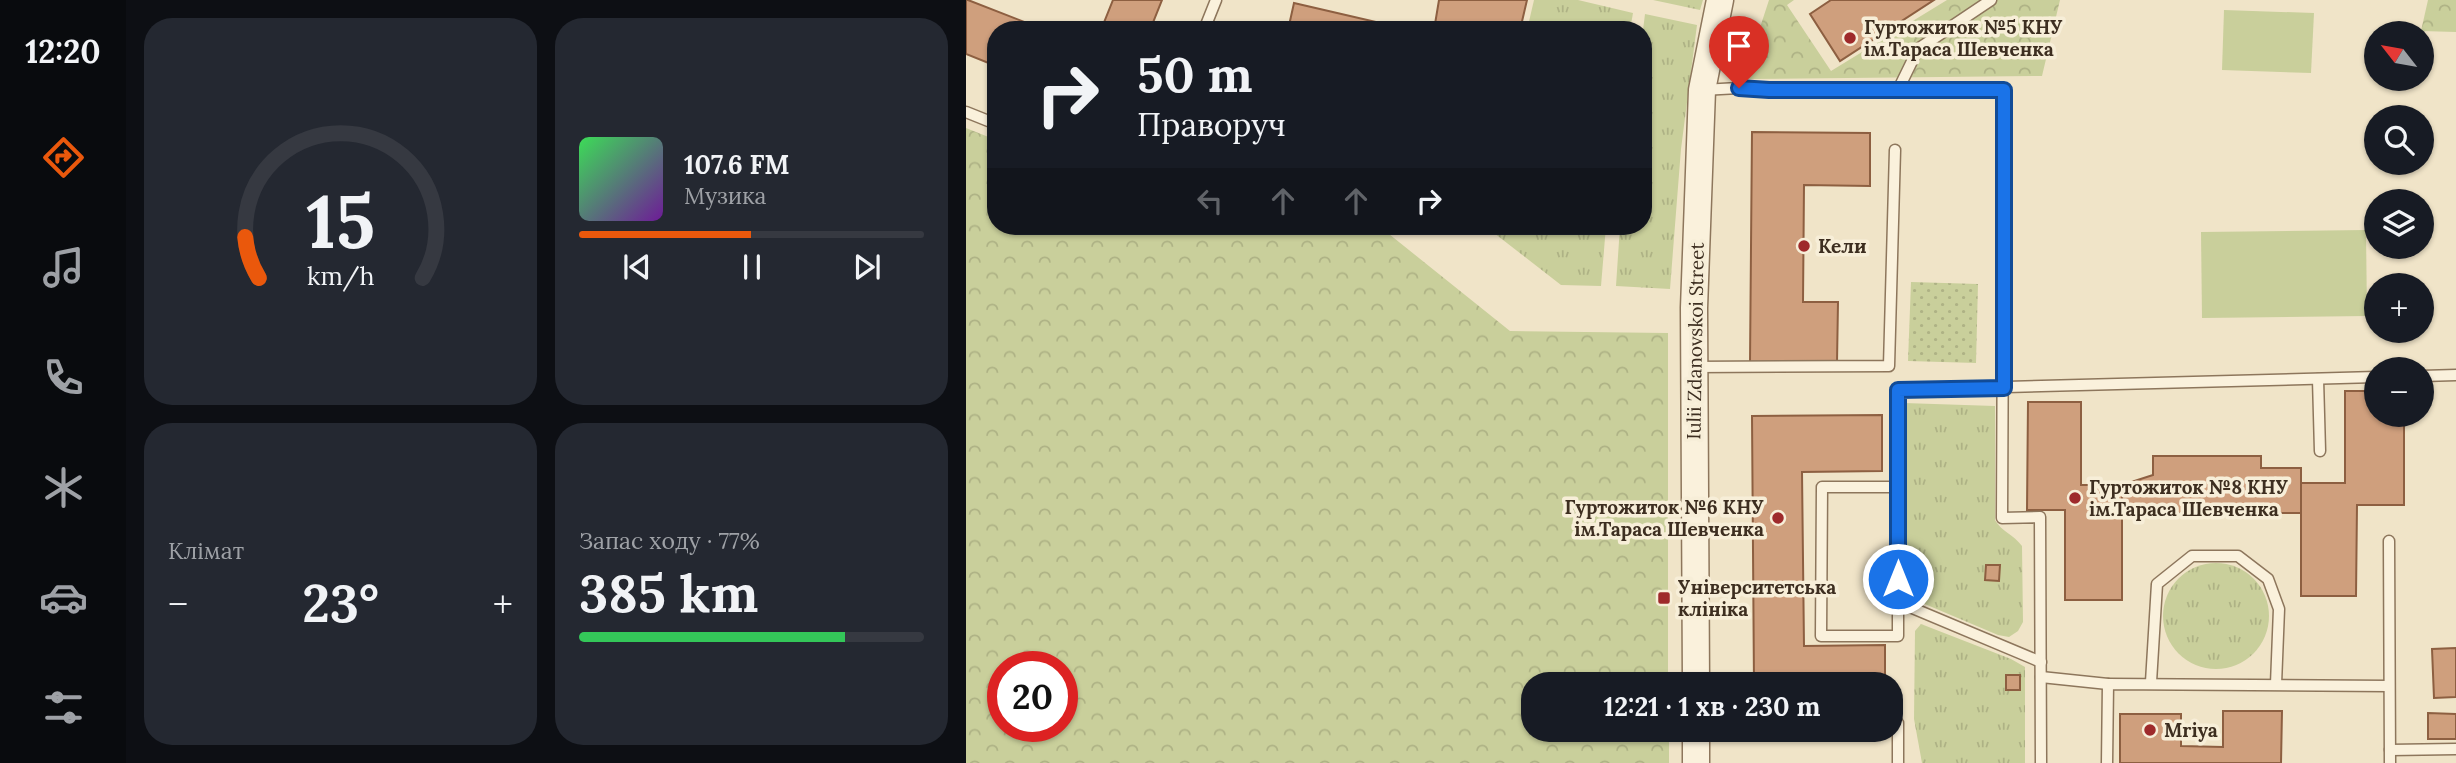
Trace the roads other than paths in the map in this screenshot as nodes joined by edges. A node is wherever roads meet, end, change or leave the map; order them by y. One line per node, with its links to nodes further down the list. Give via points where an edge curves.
1 (1216, 0): 4 (lane)
2 (1720, 0): 5 (street, Iulii Zdanovskoi Street)
3 (1992, 0): 6 (lane, via 1918,49)
4 (1208, 21)
5 (1702, 90): 6 (lane); 10 (street, Iulii Zdanovskoi Street)
6 (1898, 90): 15 (lane, via 2004,90)
7 (966, 112): 8 (lane)
8 (987, 120)
9 (1895, 150): 10 (lane, via 1889,366)
10 (1693, 367): 21 (street, Iulii Zdanovskoi Street)
11 (2456, 375): 12 (lane)
12 (2434, 376)
13 (2364, 377): 14 (lane)
14 (2318, 379): 15 (lane); 16 (lane)
15 (2004, 388): 17 (lane, via 1898,390); 20 (lane, via 2002,518 2040,517)
16 (2320, 451)
17 (1897, 487): 19 (lane); 19 (lane, via 1822,487 1821,636 1898,636)
18 (2389, 541): 26 (lane)
19 (1898, 602): 20 (lane)
20 (2041, 662): 22 (lane)
21 (1696, 672)
22 (2041, 677): 24 (lane); 33 (lane)
23 (2151, 682): 24 (lane); 25 (lane); 25 (lane, via 2157,584 2192,556 2238,556 2268,579 2279,608)
24 (2108, 684): 34 (lane)
25 (2276, 684): 26 (lane)
26 (2389, 686): 30 (lane)
27 (1696, 742): 31 (street)
28 (1898, 742): 32 (lane)
29 (2456, 749): 30 (lane)
30 (2390, 750): 35 (lane)
31 (1696, 763)
32 (1898, 763)
33 (2041, 763)
34 (2108, 763)
35 (2390, 763)

